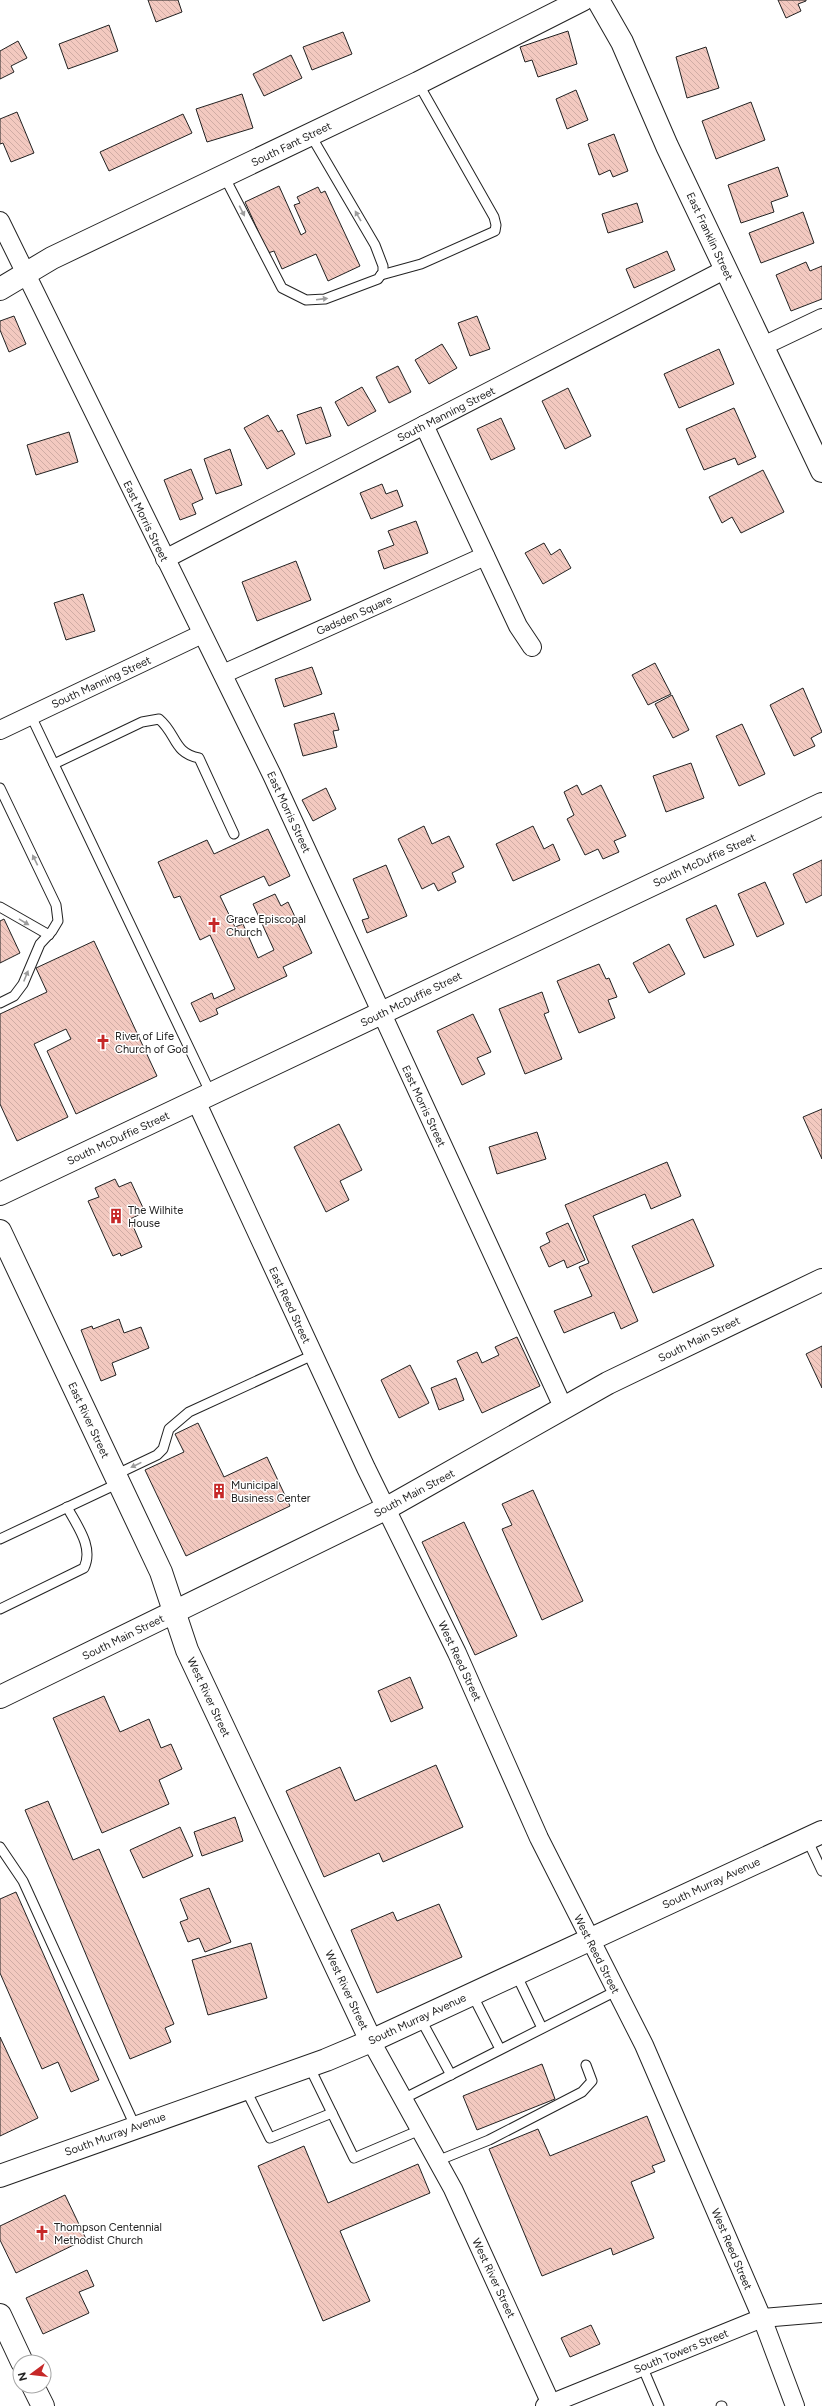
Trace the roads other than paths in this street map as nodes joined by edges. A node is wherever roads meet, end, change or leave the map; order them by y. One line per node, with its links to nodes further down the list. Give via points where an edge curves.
1 (582, 0): 3 (main road, South Fant Street)
2 (598, 0): 7 (main road, East Franklin Street, via 622,42)
3 (418, 83): 4 (main road, South Fant Street); 9 (lane, via 494,216 495,231 428,261)
4 (310, 134): 5 (main road, South Fant Street); 9 (lane, one-way to 4, via 383,266 375,245)
5 (224, 176): 8 (main road, South Fant Street, via 52,258); 9 (lane, one-way to 9, via 282,288 306,300 325,299 378,279)
6 (0, 222): 8 (street, East Morris Street)
7 (726, 269): 12 (main road, East Franklin Street); 13 (street, South Manning Street)
8 (26, 275): 10 (main road, South Fant Street); 16 (street, East Morris Street)
9 (381, 275)
10 (0, 289)
11 (822, 318): 12 (street)
12 (763, 346): 14 (main road, East Franklin Street)
13 (424, 425): 15 (street); 16 (street, South Manning Street)
14 (822, 471)
15 (485, 556): 18 (street, via 518,626); 19 (street, Gadsden Square)
16 (165, 559): 17 (street, East Morris Street)
17 (202, 634): 19 (street, East Morris Street); 20 (street, South Manning Street)
18 (532, 647)
19 (223, 674): 29 (street, East Morris Street)
20 (31, 716): 21 (street, South Manning Street); 22 (lane)
21 (0, 730)
22 (54, 764): 25 (lane, via 142,722 159,719 174,737 179,749 199,758); 30 (lane)
23 (0, 788): 27 (lane, one-way to 23, via 58,921 56,905)
24 (822, 804): 29 (main road, South McDuffie Street)
25 (234, 834)
26 (0, 907): 27 (lane, one-way to 27)
27 (49, 935): 28 (lane, one-way to 27, via 14,996 23,984 40,944)
28 (0, 1003)
29 (381, 1013): 30 (main road, South McDuffie Street); 35 (street, East Morris Street)
30 (204, 1098): 31 (main road, South McDuffie Street); 34 (street, East Reed Street)
31 (0, 1194)
32 (0, 1231): 36 (main road, East River Street)
33 (822, 1280): 35 (main road, South Main Street, via 608,1383)
34 (313, 1355): 36 (lane, one-way to 36, via 189,1412 169,1429 163,1449 157,1455); 38 (street, East Reed Street)
35 (564, 1409): 38 (main road, South Main Street)
36 (117, 1479): 37 (lane); 41 (main road, East River Street, via 161,1572)
37 (67, 1507): 39 (lane); 40 (lane, via 86,1543 88,1559 84,1568)
38 (386, 1508): 41 (main road, South Main Street); 46 (street, West Reed Street, via 457,1653 540,1838)
39 (0, 1539)
40 (0, 1609)
41 (176, 1611): 42 (main road, South Main Street); 52 (main road, West River Street, via 187,1650)
42 (0, 1697)
43 (815, 1835): 45 (lane); 46 (main road, South Murray Avenue)
44 (0, 1847): 60 (lane, via 22,1881)
45 (822, 1871)
46 (589, 1939): 47 (main road, South Murray Avenue); 48 (street, West Reed Street)
47 (515, 1974): 49 (main road, South Murray Avenue); 51 (lane)
48 (616, 1991): 51 (lane); 66 (street, West Reed Street, via 644,2045)
49 (472, 1994): 50 (main road, South Murray Avenue); 53 (lane)
50 (420, 2018): 52 (main road, South Murray Avenue); 56 (lane)
51 (542, 2028): 53 (lane)
52 (371, 2042): 55 (main road, South Murray Avenue); 58 (street, West River Street)
53 (500, 2049): 56 (lane)
54 (586, 2065): 62 (lane, via 592,2080 582,2092 489,2140)
55 (309, 2066): 57 (main road, South Murray Avenue); 59 (lane)
56 (451, 2074): 58 (lane)
57 (245, 2088): 59 (lane, via 270,2138); 60 (main road, South Murray Avenue)
58 (403, 2099): 61 (street, West River Street)
59 (332, 2113): 61 (lane, via 354,2158)
60 (135, 2126): 63 (main road, South Murray Avenue)
61 (420, 2130): 62 (street, West River Street)
62 (437, 2161): 70 (street, West River Street, via 453,2189)
63 (0, 2176)
64 (822, 2313): 66 (street, South Towers Street)
65 (0, 2314): 67 (main road)
66 (762, 2318): 68 (street, South Towers Street); 73 (street, West Reed Street)
67 (18, 2354)
68 (642, 2366): 70 (street, South Towers Street); 72 (lane)
69 (37, 2394): 71 (main road)
70 (549, 2405)
71 (43, 2406)
72 (659, 2406)
73 (795, 2406)

